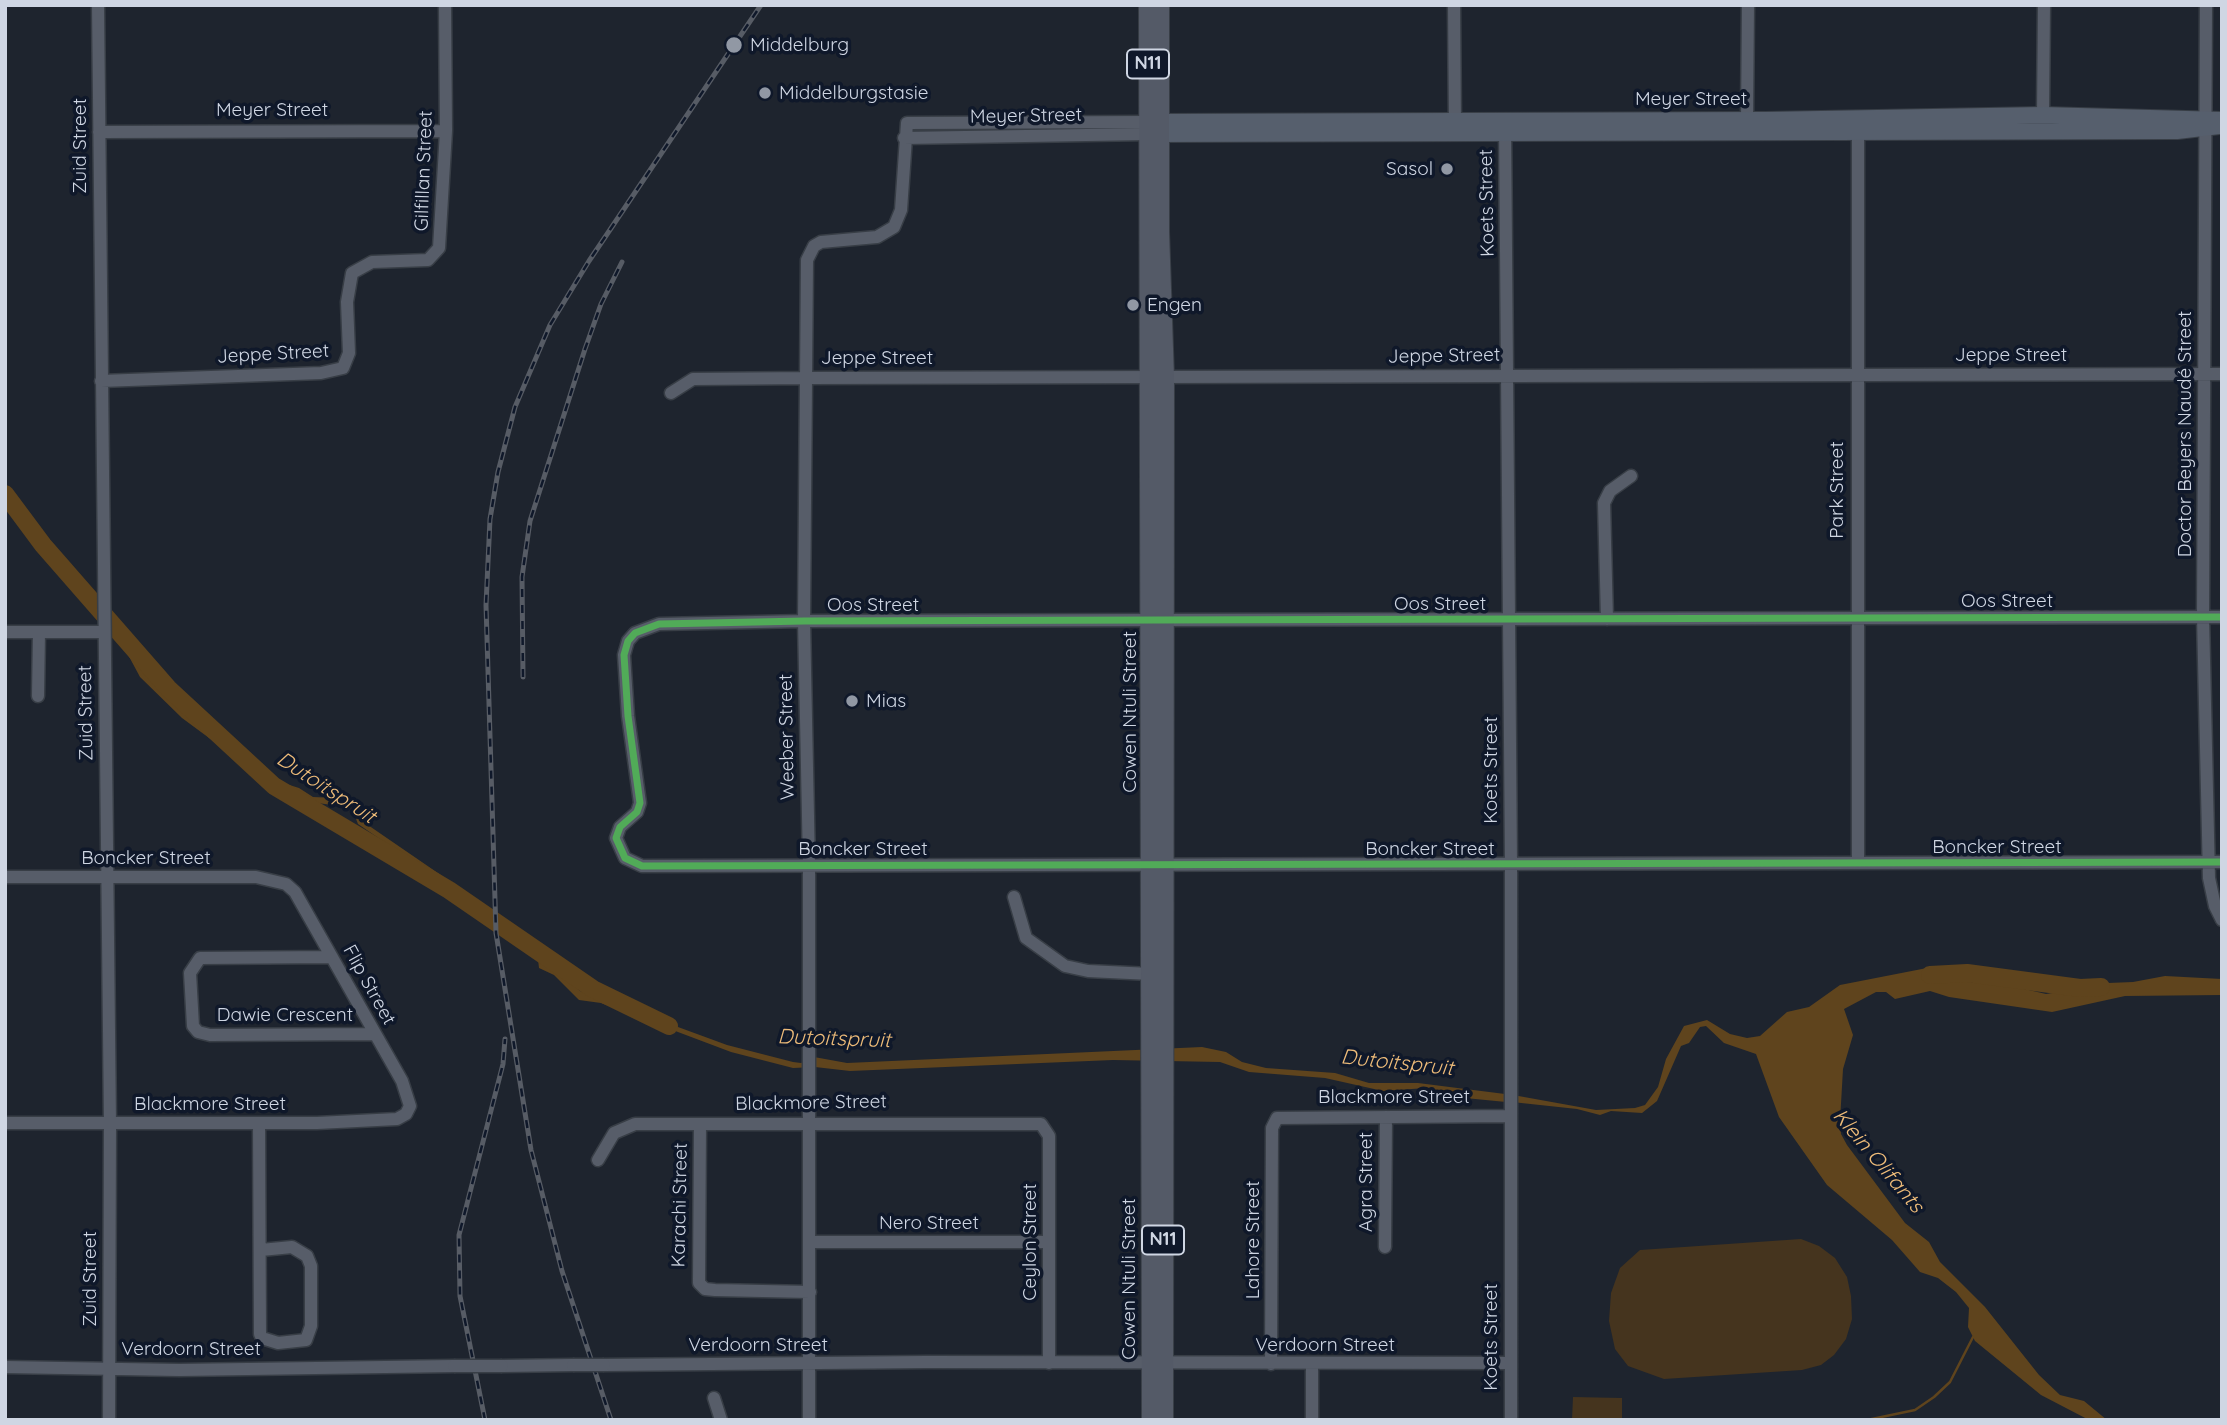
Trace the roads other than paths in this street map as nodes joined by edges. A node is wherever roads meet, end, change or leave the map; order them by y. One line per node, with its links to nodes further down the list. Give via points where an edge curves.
1 (98, 5): 18 (street, Zuid Street)
2 (445, 5): 17 (street, Gilfillan Street)
3 (1148, 5): 16 (highway, Cowen Ntuli Street / N11)
4 (1160, 5): 16 (highway, Cowen Ntuli Street / N11)
5 (1454, 5): 14 (street)
6 (1748, 5): 10 (street)
7 (2044, 5): 9 (street)
8 (2206, 5): 12 (street, Doctor Beyers Naudé Street)
9 (2043, 115): 12 (main road, Meyer Street); 13 (main road, Meyer Street)
10 (1747, 119): 13 (main road, Meyer Street); 15 (main road, Meyer Street)
11 (907, 122): 16 (street, Meyer Street); 19 (street, Weeber Street)
12 (2214, 123): 13 (main road); 23 (street, Doctor Beyers Naudé Street)
13 (1858, 124): 15 (main road); 22 (street, Park Street)
14 (1454, 126): 15 (main road, Meyer Street); 16 (main road, Meyer Street)
15 (1505, 127): 21 (street, Koets Street)
16 (1154, 128): 19 (street, Meyer Street); 26 (highway, Cowen Ntuli Street / N11)
17 (446, 131): 18 (street, Meyer Street); 20 (street, Gilfillan Street, via 437,254 428,260 372,262)
18 (99, 132): 27 (street, Zuid Street)
19 (904, 138): 25 (street, Weeber Street, via 901,210 894,226 877,237 830,239 809,252)
20 (357, 268): 27 (street, Jeppe Street, via 349,281 348,358 335,372)
21 (1508, 374): 22 (street, Jeppe Street); 26 (street, Jeppe Street); 33 (street, Koets Street)
22 (1856, 374): 23 (street, Jeppe Street); 30 (street, Park Street)
23 (2204, 374): 24 (street, Jeppe Street); 31 (street, Doctor Beyers Naudé Street)
24 (2222, 374)
25 (808, 377): 26 (street, Jeppe Street); 28 (street, Jeppe Street, via 693,379); 35 (street, Weeber Street)
26 (1157, 378): 36 (highway, Cowen Ntuli Street / N11)
27 (101, 381): 39 (street, Zuid Street)
28 (671, 393)
29 (1631, 476): 34 (street, via 1610,491 1604,503)
30 (1857, 617): 31 (street, Oos Street); 34 (street, Oos Street); 42 (street, Park Street)
31 (2203, 617): 32 (street, Oos Street); 41 (street, Doctor Beyers Naudé Street)
32 (2222, 617)
33 (1510, 619): 34 (street, Oos Street); 36 (street, Oos Street); 46 (street, Koets Street)
34 (1607, 619)
35 (804, 621): 36 (street, Oos Street); 43 (street, Oos Street, via 659,624 635,633 628,642 624,655 628,716 640,803 616,838 620,853); 44 (street, Weeber Street)
36 (1157, 621): 45 (highway, Cowen Ntuli Street / N11)
37 (5, 632): 38 (street)
38 (39, 632): 39 (street); 40 (street)
39 (104, 632): 48 (street, Zuid Street)
40 (38, 696)
41 (2215, 862): 42 (street, Boncker Street); 51 (street, Doctor Beyers Naudé Street, via 2211,892)
42 (1858, 863): 46 (street, Boncker Street)
43 (638, 865): 44 (street, Boncker Street)
44 (809, 865): 45 (street, Boncker Street); 60 (street, Weeber Street)
45 (1158, 865): 46 (street, Boncker Street); 53 (highway, Cowen Ntuli Street / N11); 55 (highway, Cowen Ntuli Street / N11)
46 (1511, 865): 57 (street, Koets Street)
47 (5, 877): 48 (street, Boncker Street)
48 (107, 877): 49 (street, Boncker Street, via 256,877); 62 (street, Zuid Street)
49 (286, 884): 52 (street, Flip Street)
50 (1014, 897): 53 (street, via 1026,938 1065,966)
51 (2222, 920)
52 (332, 957): 54 (street, Flip Street); 54 (street, Dawie Crescent, via 200,958 190,973 193,1026 211,1035)
53 (1151, 974): 55 (highway, Cowen Ntuli Street / N11)
54 (374, 1034): 56 (street, Flip Street, via 407,1093)
55 (1158, 1040): 73 (highway, Cowen Ntuli Street / N11)
56 (410, 1109): 63 (street, Blackmore Street, via 393,1119)
57 (1511, 1111): 58 (street, Blackmore Street); 74 (street, Koets Street)
58 (1386, 1117): 59 (street, Blackmore Street); 69 (street, Agra Street)
59 (1277, 1118): 75 (street, Lahore Street, via 1272,1128)
60 (809, 1121): 64 (street, Blackmore Street); 65 (street, Blackmore Street); 67 (street, Weeber Street)
61 (5, 1123): 62 (street, Blackmore Street)
62 (110, 1123): 63 (street, Blackmore Street); 79 (street, Zuid Street)
63 (259, 1123): 70 (street)
64 (700, 1124): 66 (street, Blackmore Street, via 628,1125 614,1133); 71 (street, Karachi Street, via 697,1265 702,1287)
65 (1041, 1124): 68 (street, Ceylon Street, via 1049,1136)
66 (598, 1160)
67 (809, 1242): 68 (street, Nero Street); 71 (street, Weeber Street)
68 (1049, 1242): 72 (street, Ceylon Street)
69 (1385, 1247)
70 (261, 1250): 70 (street, via 260,1334 278,1343 306,1340 312,1326 307,1256 292,1247)
71 (810, 1292): 76 (street, Weeber Street)
72 (1049, 1363): 73 (street, Verdoorn Street); 76 (street, Verdoorn Street)
73 (1157, 1363): 75 (street, Verdoorn Street); 84 (highway, Cowen Ntuli Street / N11); 85 (highway, Cowen Ntuli Street / N11)
74 (1510, 1363): 77 (street, Verdoorn Street); 87 (street, Koets Street)
75 (1272, 1364): 77 (street, Verdoorn Street)
76 (809, 1365): 79 (street, Verdoorn Street, bridge); 83 (street, Weeber Street)
77 (1312, 1365): 86 (street)
78 (5, 1367): 79 (street, Verdoorn Street)
79 (108, 1368): 81 (street, Zuid Street)
80 (715, 1398): 82 (street)
81 (109, 1420)
82 (721, 1420)
83 (810, 1420)
84 (1151, 1420)
85 (1164, 1420)
86 (1312, 1420)
87 (1511, 1420)

